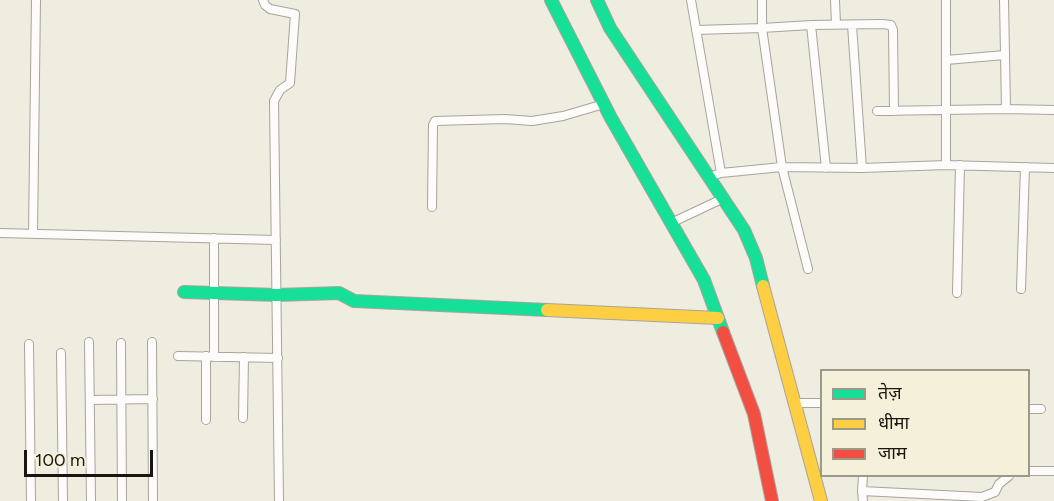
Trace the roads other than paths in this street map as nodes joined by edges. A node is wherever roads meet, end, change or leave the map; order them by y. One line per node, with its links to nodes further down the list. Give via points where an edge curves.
1 (36, 0): 35 (street)
2 (263, 0): 37 (street, via 270,9 295,14 290,83 274,101)
3 (550, 0): 17 (main road)
4 (597, 0): 30 (main road, via 610,28)
5 (691, 0): 14 (street)
6 (762, 0): 13 (street)
7 (835, 0): 10 (street)
8 (946, 0): 16 (street)
9 (1004, 0): 15 (street)
10 (836, 24): 11 (street); 12 (street)
11 (811, 25): 13 (street); 27 (street)
12 (852, 25): 22 (street, via 882,24 893,28); 28 (street)
13 (762, 28): 14 (street); 25 (street)
14 (696, 30): 30 (street)
15 (1005, 55): 16 (street); 18 (street)
16 (946, 60): 19 (street)
17 (604, 104): 32 (street, via 532,121 435,121); 33 (main road)
18 (1006, 109): 19 (street); 20 (street)
19 (947, 110): 22 (street); 23 (street)
20 (1054, 110)
21 (877, 111): 22 (street)
22 (894, 111)
23 (946, 165): 24 (street); 28 (street)
24 (960, 165): 26 (street); 42 (street)
25 (782, 167): 27 (street); 30 (street); 38 (street)
26 (1025, 167): 29 (street); 39 (street)
27 (826, 168): 28 (street)
28 (862, 168)
29 (1054, 168)
30 (715, 175): 31 (main road)
31 (724, 198): 33 (street); 57 (main road, via 756,258)
32 (432, 207)
33 (671, 223): 44 (main road, via 704,280)
34 (0, 233): 35 (street)
35 (33, 234): 36 (street)
36 (214, 238): 37 (street); 41 (street)
37 (276, 240): 43 (street)
38 (808, 269)
39 (1021, 289)
40 (184, 292): 41 (main road)
41 (213, 293): 43 (main road); 51 (street)
42 (957, 293)
43 (277, 296): 44 (main road, via 339,293 354,301); 53 (street)
44 (718, 318): 76 (main road, via 754,414)
45 (89, 342): 55 (street)
46 (152, 342): 54 (street)
47 (121, 343): 56 (street)
48 (29, 344): 70 (street)
49 (61, 353): 71 (street)
50 (178, 356): 51 (street)
51 (210, 356): 52 (street); 62 (street)
52 (244, 357): 53 (street); 61 (street)
53 (278, 358): 75 (street)
54 (153, 399): 56 (street); 74 (street)
55 (90, 400): 56 (street); 72 (street)
56 (121, 401): 73 (street)
57 (795, 403): 58 (street); 77 (main road)
58 (820, 403)
59 (1030, 409): 60 (street)
60 (1041, 409)
61 (243, 418)
62 (206, 420)
63 (1030, 471): 64 (street)
64 (1054, 471)
65 (864, 477): 67 (street)
66 (1008, 477): 68 (street, via 999,484)
67 (862, 491): 69 (street); 78 (street)
68 (995, 497): 69 (street)
69 (952, 498)
70 (31, 501)
71 (63, 501)
72 (91, 501)
73 (122, 501)
74 (153, 501)
75 (279, 501)
76 (772, 501)
77 (821, 501)
78 (863, 501)

